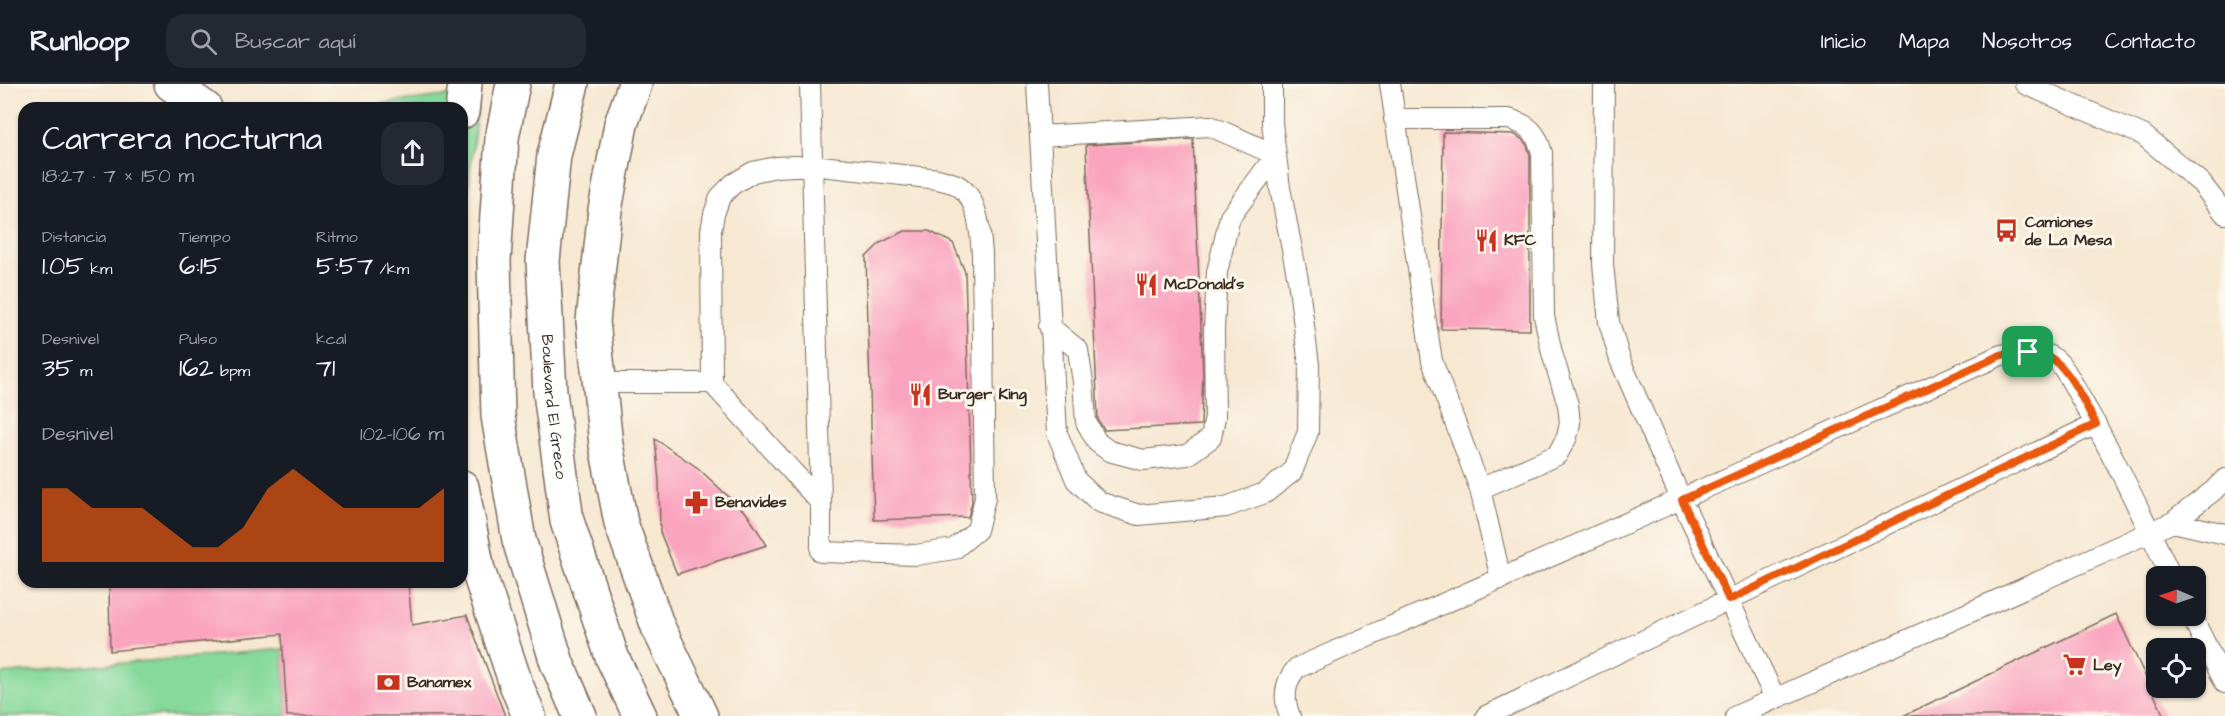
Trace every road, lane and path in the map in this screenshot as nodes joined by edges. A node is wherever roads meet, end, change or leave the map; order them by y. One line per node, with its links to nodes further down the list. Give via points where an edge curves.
1 (171, 84): 12 (main road)
2 (465, 84): 13 (main road)
3 (513, 84): 38 (main road, via 502,138 494,260 498,416 519,540 557,663)
4 (572, 84): 39 (main road, Boulevard El Greco, via 554,155 543,261 550,392 567,521 612,657)
5 (635, 84): 20 (main road, via 621,123 605,210 593,321)
6 (810, 84): 17 (lane)
7 (1037, 84): 15 (lane)
8 (1272, 84): 16 (lane)
9 (1390, 84): 14 (lane)
10 (1604, 84): 25 (lane, via 1603,264 1609,322 1620,360)
11 (2025, 84): 18 (lane, via 2143,135 2201,183)
12 (196, 102)
13 (463, 102)
14 (1394, 119): 24 (lane, via 1432,361); 24 (lane, via 1509,119 1524,124 1538,139 1542,153 1544,316 1570,423 1557,455)
15 (1040, 136): 16 (lane, via 1210,126); 19 (lane)
16 (1276, 155): 19 (lane, via 1230,217 1217,272 1215,417 1211,438 1187,455 1143,460 1109,451 1097,442 1086,422 1078,350); 19 (lane, via 1307,354 1308,432 1292,472 1265,493 1226,507 1139,515 1099,502 1076,480 1057,433)
17 (812, 165): 21 (lane, via 753,172 720,197 711,231); 26 (lane); 26 (lane, via 956,184 974,207 982,254 985,498 977,530 954,549 916,555 821,552)
18 (2225, 214)
19 (1049, 327)
20 (600, 383): 21 (lane); 40 (main road, via 606,445 621,523 658,627)
21 (712, 383): 26 (lane)
22 (2096, 424): 25 (lane, via 2054,358 2042,353 2014,352); 29 (lane); 33 (lane)
23 (2225, 478): 28 (lane)
24 (1480, 489): 32 (lane)
25 (1682, 500): 32 (lane); 33 (lane)
26 (821, 503)
27 (468, 518): 37 (main road, via 478,570)
28 (2173, 522): 29 (lane); 30 (lane)
29 (2150, 532): 31 (lane); 36 (lane)
30 (2225, 534)
31 (2167, 566)
32 (1501, 579): 41 (lane, via 1297,668 1285,694)
33 (1729, 600): 36 (lane); 42 (lane)
34 (2196, 626): 35 (lane)
35 (2225, 683)
36 (1775, 698): 43 (lane)
37 (529, 716)
38 (580, 716)
39 (640, 716)
40 (701, 716)
41 (1290, 716)
42 (1486, 716)
43 (1736, 716)

